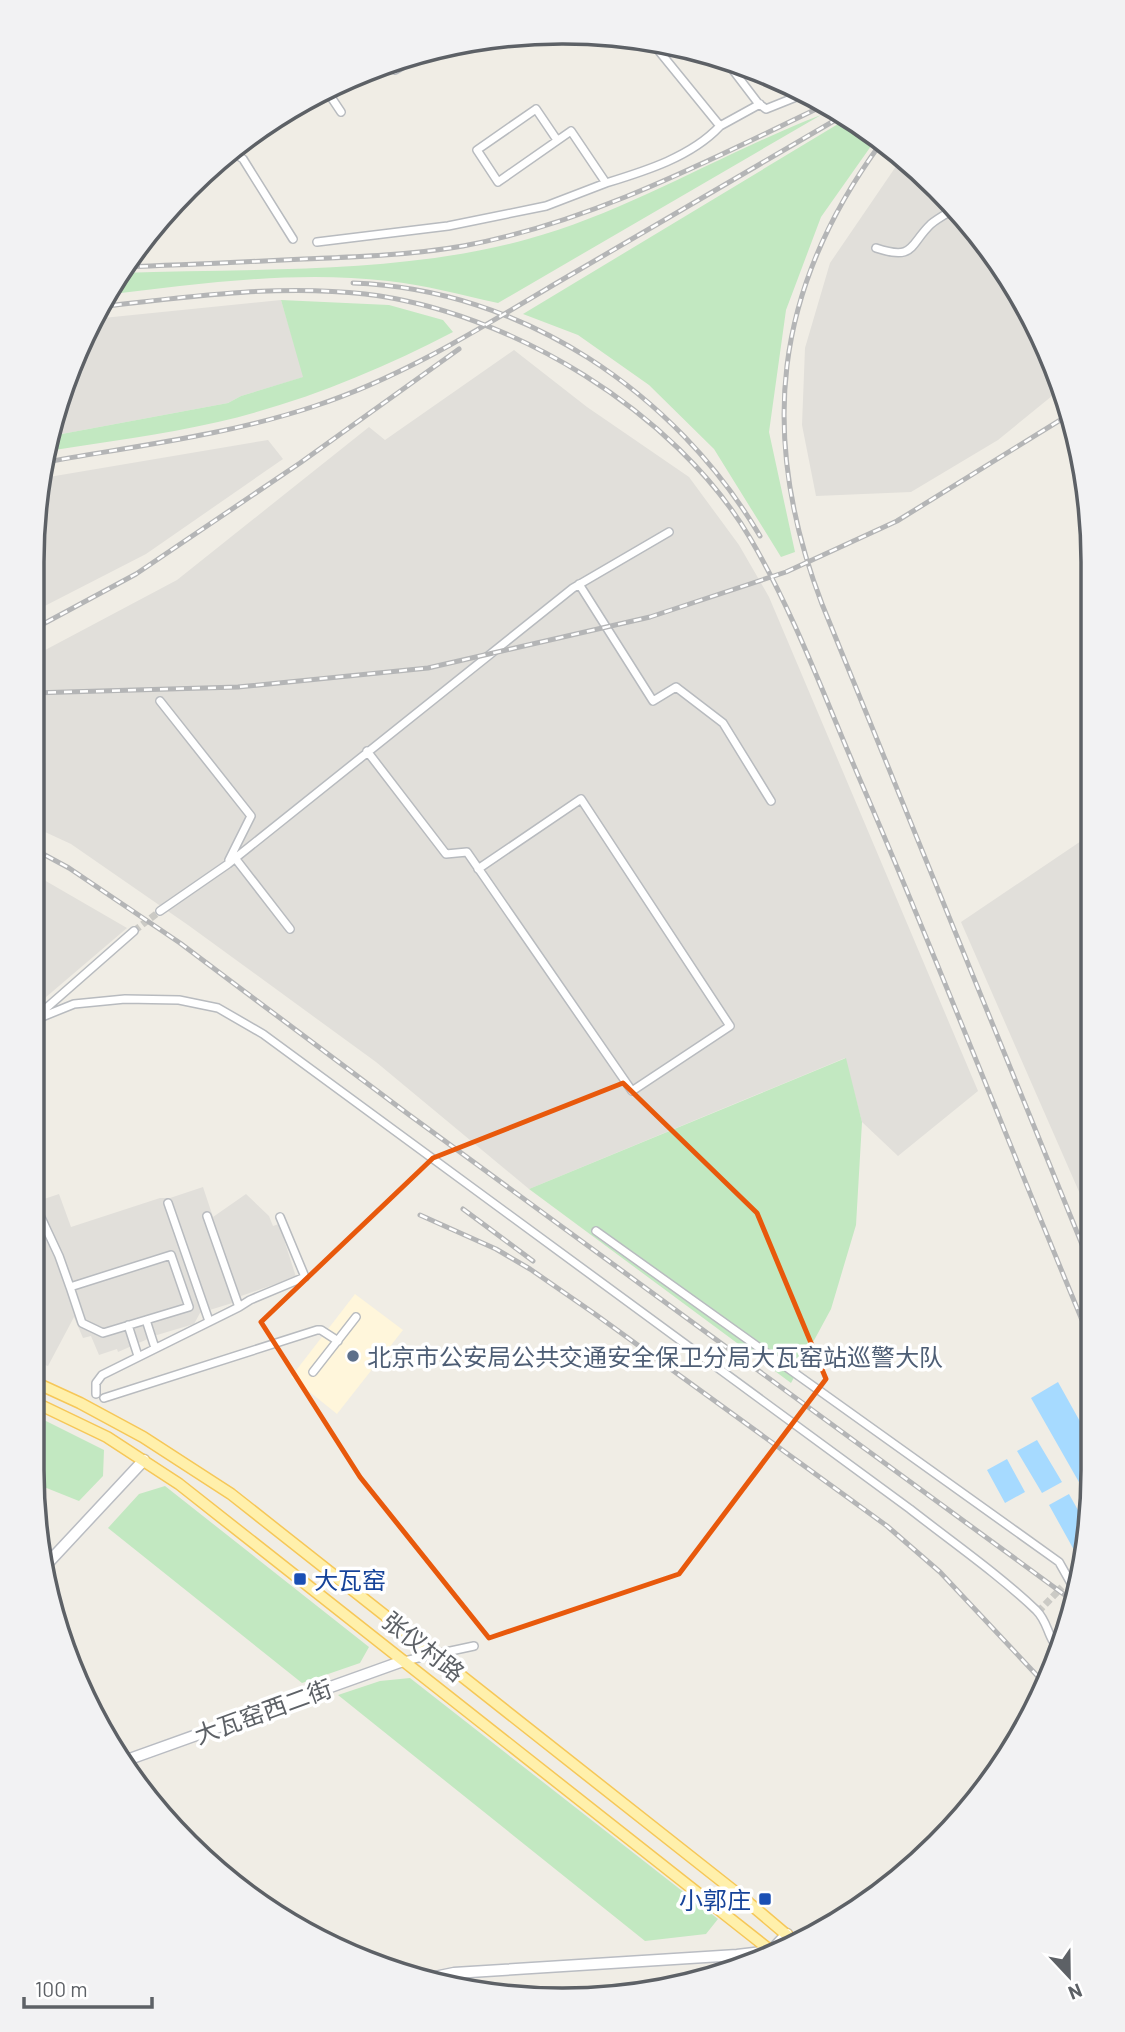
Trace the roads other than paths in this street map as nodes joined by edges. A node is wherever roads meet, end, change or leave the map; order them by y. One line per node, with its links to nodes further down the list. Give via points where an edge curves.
1 (661, 53): 7 (street)
2 (736, 74): 5 (street)
3 (332, 98): 6 (street)
4 (794, 98): 5 (street, via 766,109)
5 (760, 104): 7 (street)
6 (341, 112)
7 (720, 126): 10 (street, via 707,139 646,171)
8 (557, 141): 8 (street, via 498,182 477,150 536,109); 10 (street, via 571,131)
9 (240, 157): 12 (street)
10 (606, 183): 13 (street, via 546,206 448,226)
11 (947, 214): 14 (street, via 931,224 912,249 888,252)
12 (293, 239)
13 (317, 242)
14 (876, 248)
15 (669, 532): 16 (street)
16 (579, 584): 18 (street); 19 (street, via 653,701 676,687 723,723)
17 (160, 701): 21 (street, via 251,816)
18 (367, 751): 20 (street); 22 (street, via 446,853 467,852)
19 (771, 801)
20 (235, 858): 21 (street); 24 (street)
21 (228, 864): 23 (street)
22 (478, 869): 22 (street, via 632,1091 730,1026 581,799)
23 (160, 911)
24 (290, 929)
25 (134, 931): 26 (street)
26 (44, 1010)
27 (44, 1015): 52 (street, via 74,1004 179,1000 218,1008 263,1034 1007,1585 1038,1612)
28 (168, 1203): 37 (street)
29 (207, 1216): 34 (street)
30 (280, 1217): 34 (street, via 305,1277)
31 (44, 1223): 33 (street)
32 (596, 1231): 49 (street, via 1059,1562)
33 (70, 1287): 36 (street, via 171,1255 189,1307); 38 (street, via 82,1323 103,1333)
34 (239, 1307): 37 (street)
35 (356, 1317): 39 (street)
36 (146, 1320): 38 (street); 40 (street)
37 (209, 1321): 40 (street)
38 (128, 1325): 41 (street)
39 (338, 1341): 42 (street); 45 (street, via 317,1330)
40 (155, 1348): 41 (street)
41 (138, 1356): 44 (street, via 103,1375 96,1383)
42 (313, 1372)
43 (44, 1386): 54 (main road, 张仪村路, via 143,1437 231,1494)
44 (96, 1394)
45 (104, 1398)
46 (44, 1407): 47 (main road, 张仪村路)
47 (144, 1460): 48 (street); 55 (main road, 张仪村路, via 216,1511)
48 (52, 1559)
49 (1069, 1579)
50 (1062, 1587): 51 (street)
51 (1068, 1587)
52 (1052, 1642)
53 (474, 1646): 54 (street)
54 (436, 1655): 55 (street); 57 (main road, 张仪村路)
55 (403, 1661): 56 (street, 大瓦窑西二街); 58 (main road, 张仪村路)
56 (131, 1758)
57 (789, 1936)
58 (765, 1947)
59 (746, 1954): 60 (street)
60 (446, 1975)

